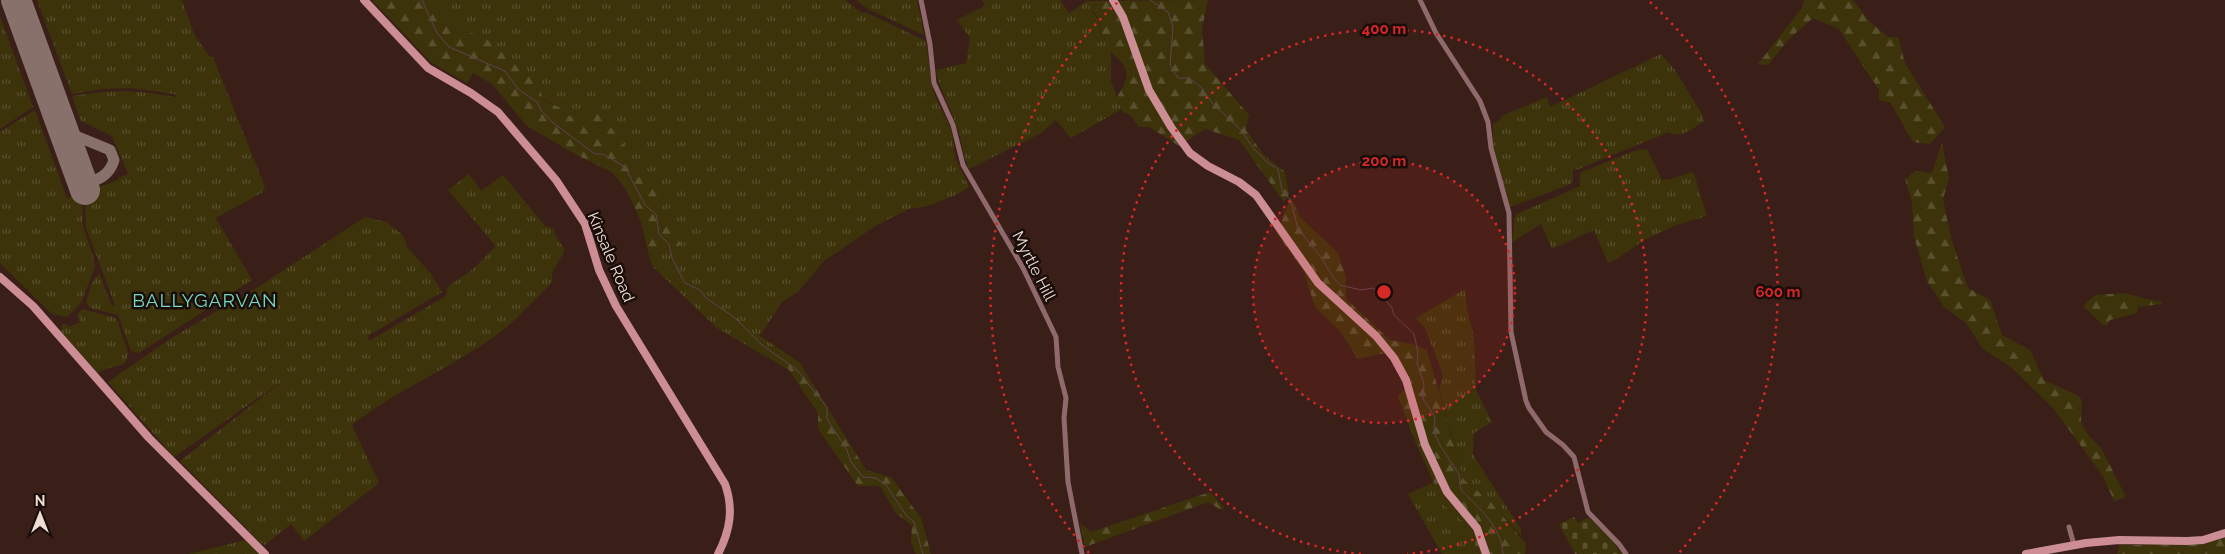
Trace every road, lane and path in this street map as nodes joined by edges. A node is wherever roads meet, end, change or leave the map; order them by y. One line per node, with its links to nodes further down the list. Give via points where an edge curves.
1 (364, 0): 10 (street, Kinsale Road, via 428,68 490,104 572,203 584,224 613,301 725,484 731,503 730,522)
2 (921, 0): 11 (street, Myrtle Hill, via 934,83 953,125 963,165 1024,268 1056,337 1058,367 1066,398 1068,482)
3 (1112, 0): 12 (street, via 1123,17 1149,90 1186,148 1198,160 1240,182 1256,195 1318,283 1376,336 1394,358 1406,380 1425,445 1447,492 1477,528)
4 (1420, 0): 13 (street, via 1433,27 1480,101 1488,122 1491,148 1509,213 1511,332 1526,401 1546,432 1574,457 1588,512)
5 (0, 277): 9 (street, via 32,306 149,438)
6 (2069, 527): 8 (street)
7 (2225, 533): 8 (street, via 2202,540 2119,540)
8 (2074, 545): 14 (street)
9 (265, 554)
10 (718, 554)
11 (1082, 554)
12 (1486, 554)
13 (1626, 554)
14 (2026, 554)

